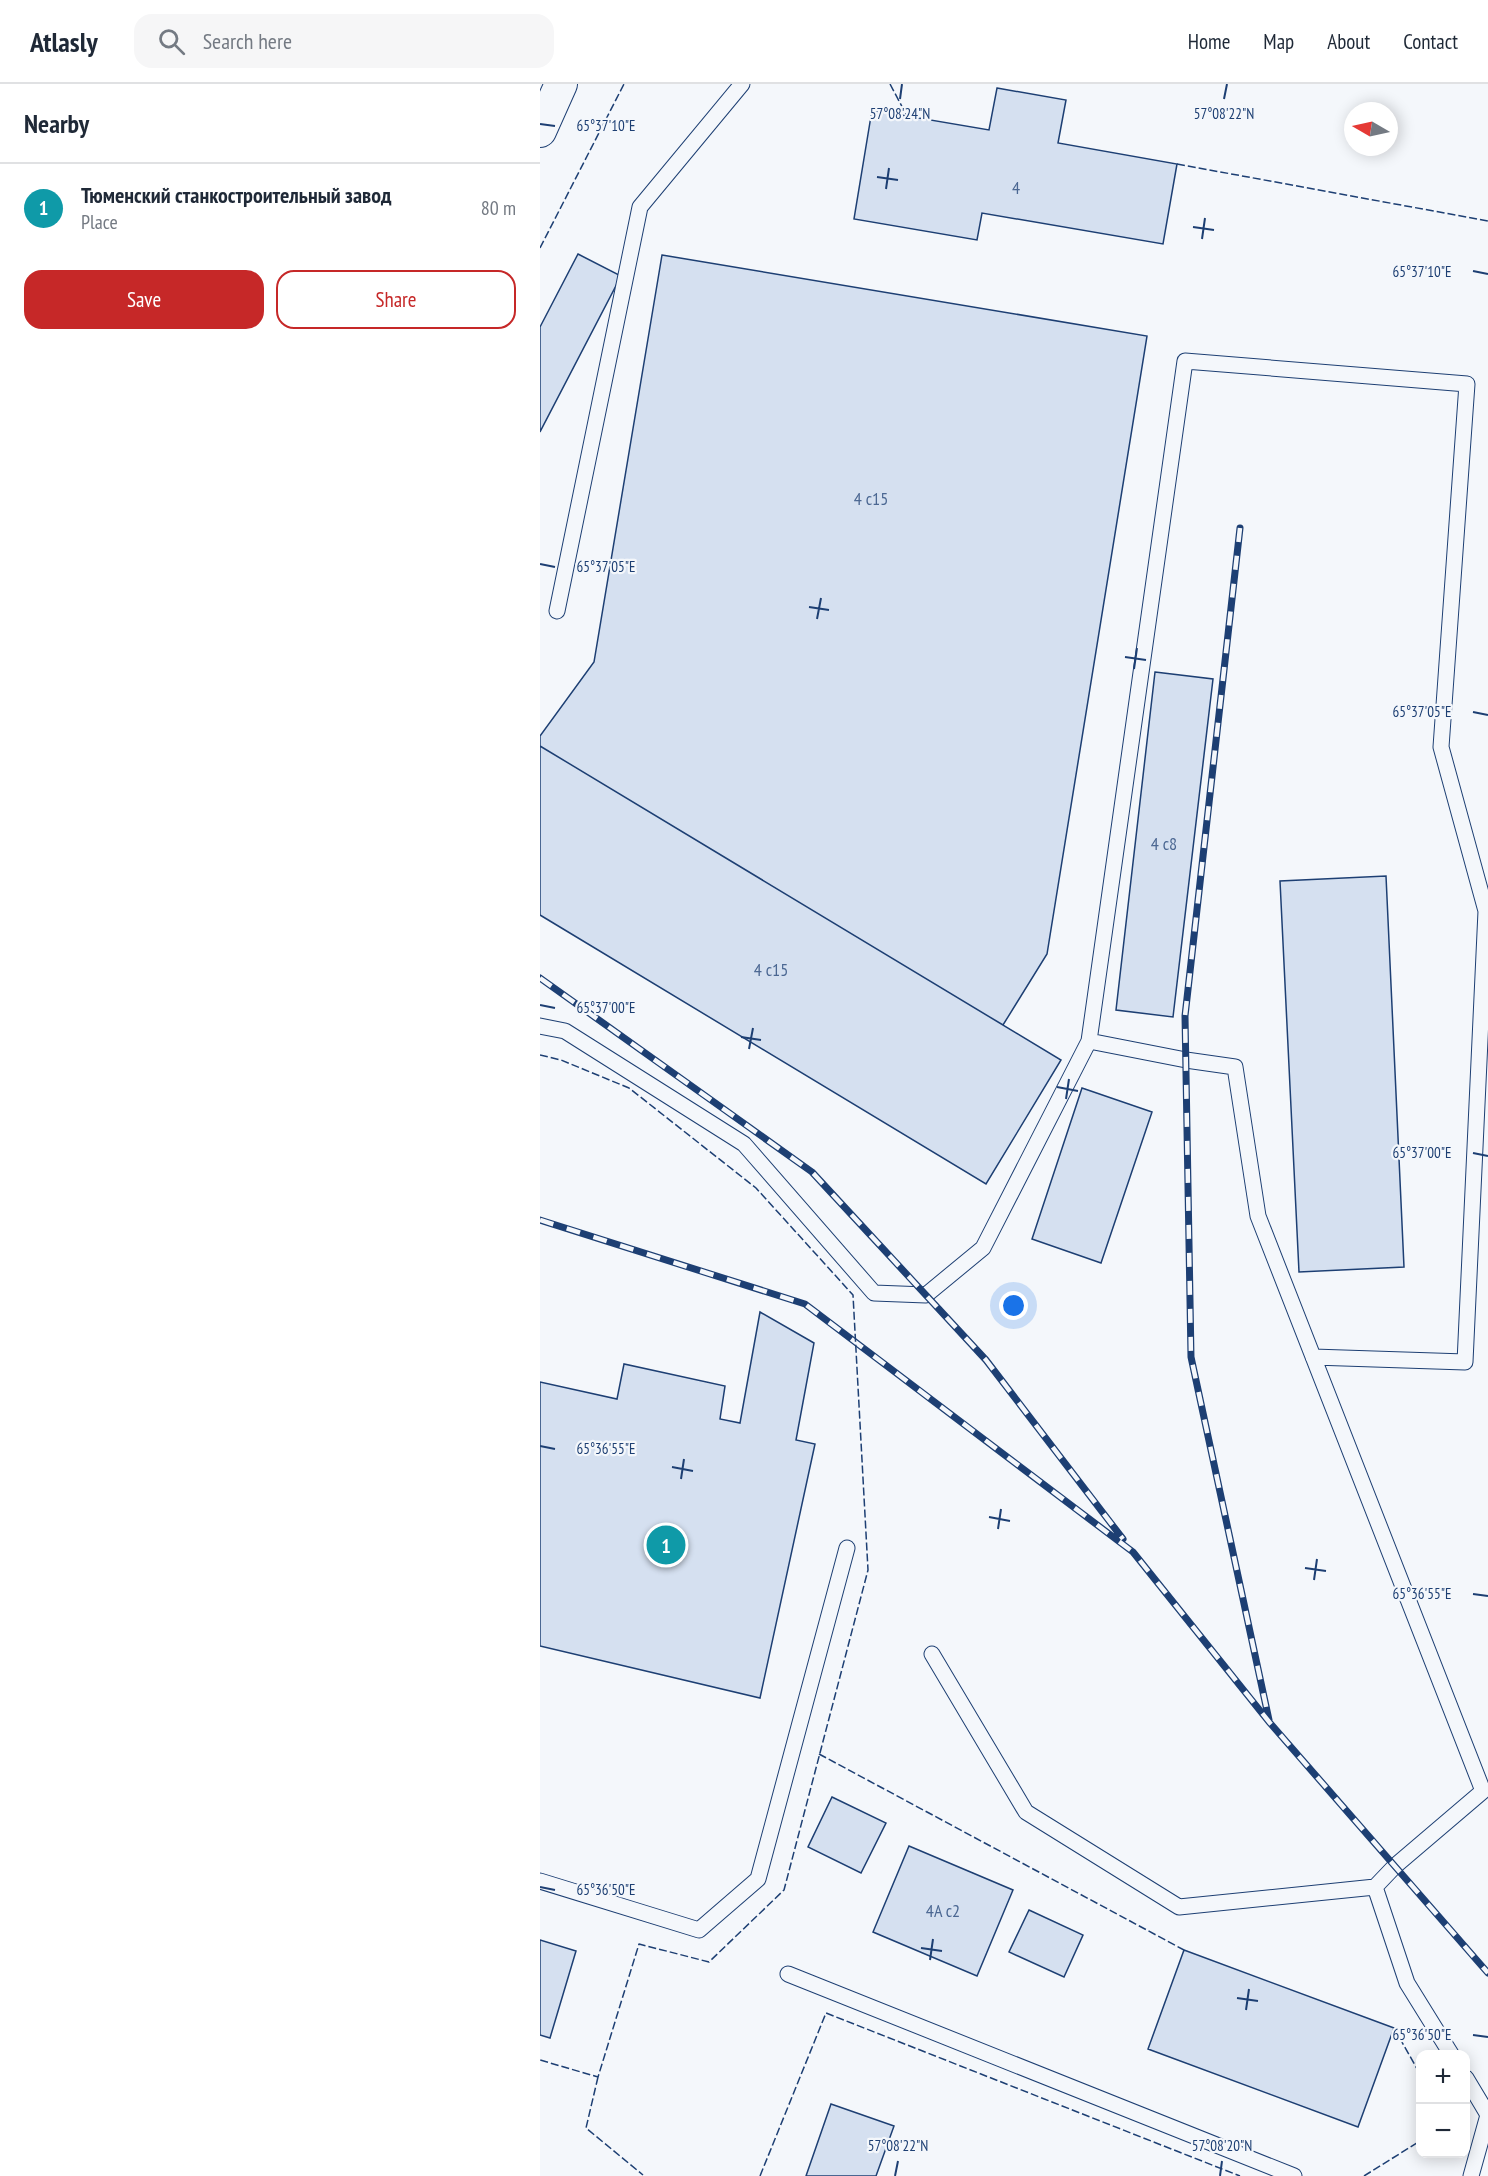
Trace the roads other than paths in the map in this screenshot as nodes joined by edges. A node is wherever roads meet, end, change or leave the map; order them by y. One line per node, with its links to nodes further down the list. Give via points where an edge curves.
1 (561, 84): 3 (street)
2 (742, 84): 4 (lane, via 640,207)
3 (540, 131)
4 (557, 611)
5 (540, 1026): 6 (lane, via 565,1031 744,1144 874,1293 926,1295 983,1248)
6 (1089, 1041): 7 (lane, via 1235,1067 1258,1216); 7 (lane, via 1185,361 1467,384 1441,747 1486,911 1465,1362)
7 (1313, 1357): 11 (lane, via 1483,1791)
8 (847, 1548): 10 (lane, via 758,1879 699,1930)
9 (932, 1654): 11 (lane, via 1026,1812 1179,1908)
10 (540, 1881)
11 (1375, 1887): 13 (lane, via 1407,1983)
12 (788, 1974): 15 (lane)
13 (1448, 2050)
14 (1470, 2085): 16 (lane, via 1488,2115)
15 (1294, 2176)
16 (1471, 2176)

